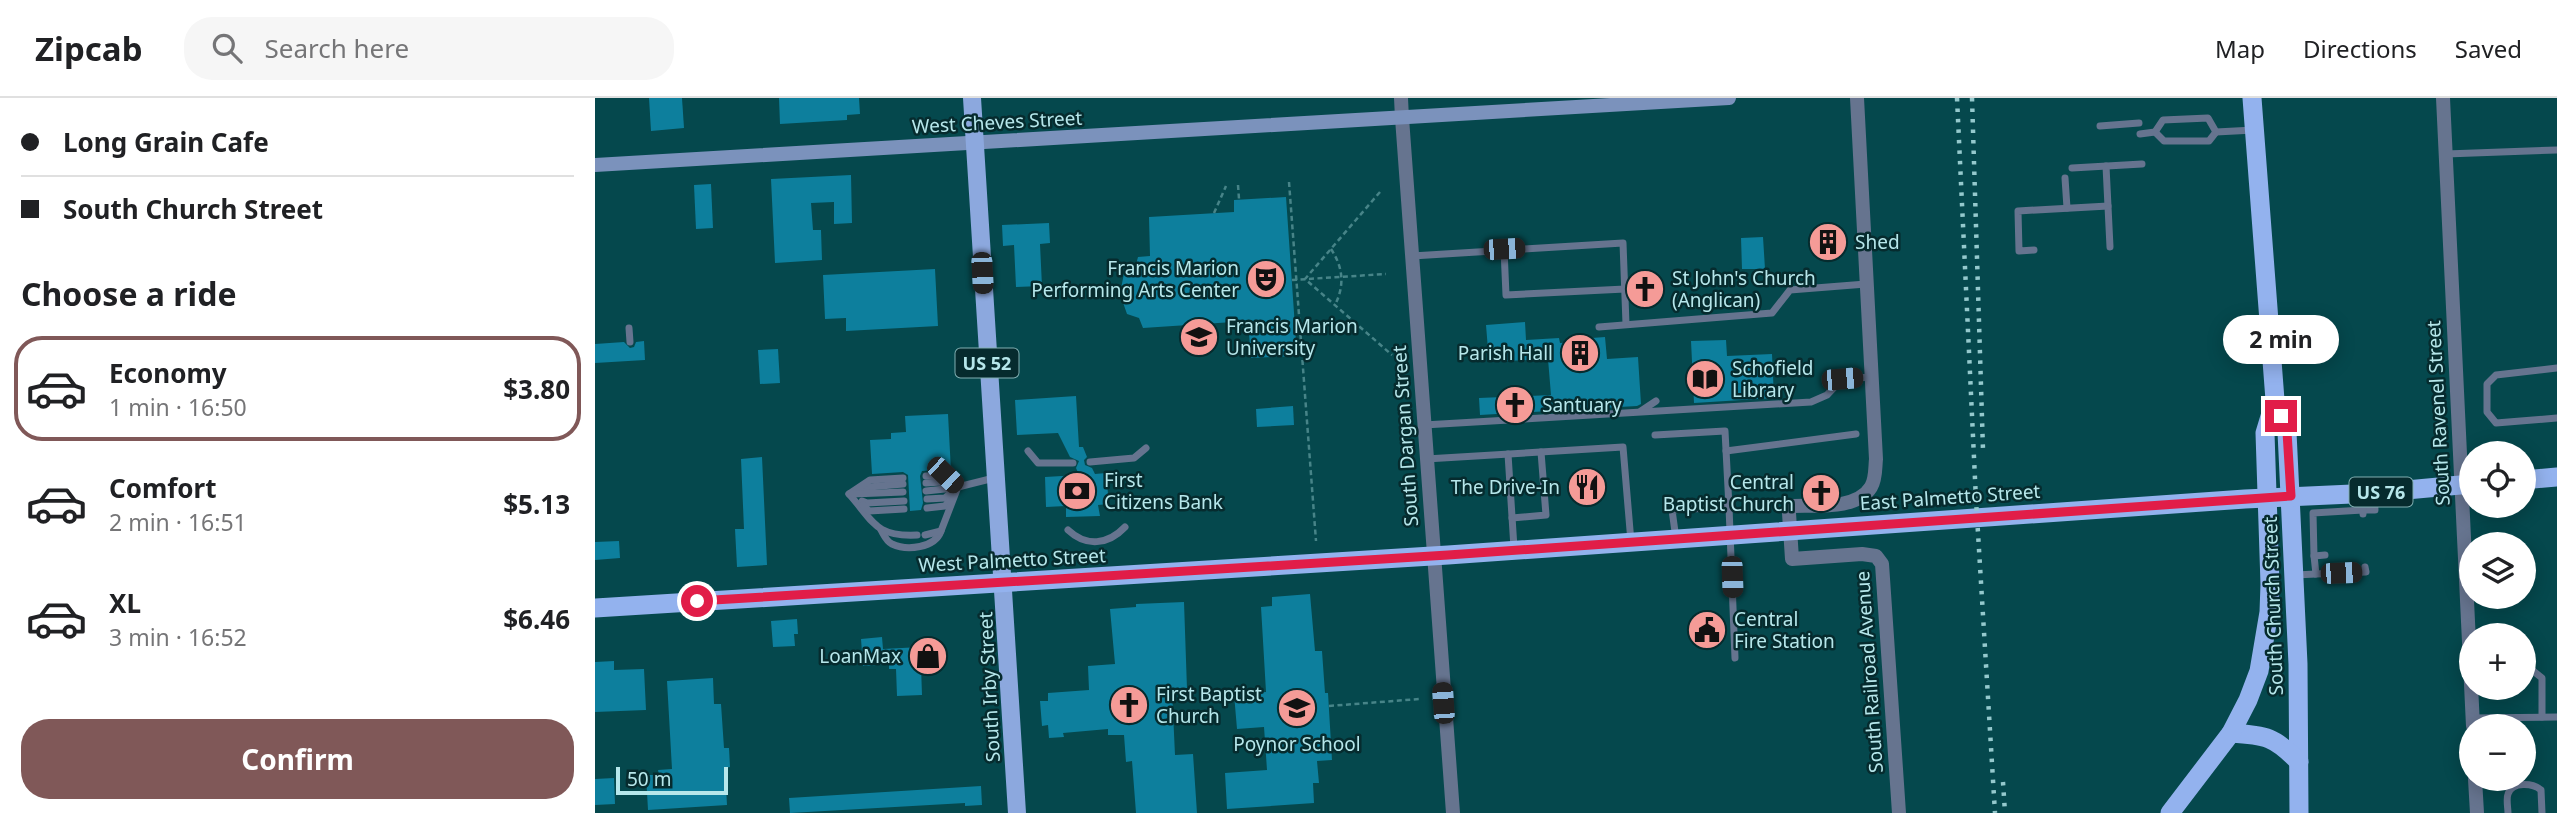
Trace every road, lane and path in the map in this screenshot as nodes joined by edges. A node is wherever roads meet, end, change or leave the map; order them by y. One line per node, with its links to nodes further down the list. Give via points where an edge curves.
1 (972, 98): 16 (main road, South Irby Street / US 52)
2 (1401, 98): 9 (street, South Dargan Street)
3 (1729, 98): 7 (main road, West Cheves Street)
4 (1857, 98): 41 (street)
5 (2252, 98): 12 (highway, South Church Street)
6 (2443, 98): 18 (street, South Ravenel Street)
7 (1594, 102): 8 (main road, West Cheves Street)
8 (1525, 104): 9 (main road, West Cheves Street)
9 (1402, 118): 16 (main road, West Cheves Street); 36 (street, South Dargan Street)
10 (2139, 123): 11 (lane)
11 (2100, 126)
12 (2255, 130): 13 (lane); 51 (highway, South Church Street)
13 (2216, 131): 14 (lane, via 2209,141 2164,141); 14 (lane, via 2208,118 2164,120)
14 (2155, 132): 15 (lane)
15 (2140, 134)
16 (975, 142): 20 (main road, West Cheves Street); 69 (main road, South Irby Street / US 52)
17 (2557, 150): 18 (lane)
18 (2445, 154): 60 (street, South Ravenel Street)
19 (2142, 164): 21 (lane)
20 (595, 165)
21 (2105, 166): 22 (lane); 29 (lane)
22 (2072, 168)
23 (2065, 178): 30 (lane)
24 (1289, 182): 40 (path)
25 (1238, 185): 28 (path)
26 (1226, 186): 31 (path)
27 (1380, 192): 33 (path)
28 (1239, 199)
29 (2108, 206): 30 (lane); 32 (lane)
30 (2067, 208): 35 (lane, via 2018,211 2019,251)
31 (1214, 213)
32 (2110, 247)
33 (1331, 249): 38 (path); 39 (path)
34 (1504, 249): 36 (lane); 42 (lane, via 1623,243); 42 (lane, via 1506,295)
35 (2034, 250)
36 (1412, 256): 57 (street, South Dargan Street)
37 (1386, 274): 38 (path)
38 (1342, 277): 39 (path); 43 (path)
39 (1305, 279): 40 (path); 43 (path)
40 (1294, 280): 93 (path)
41 (1866, 284): 44 (lane, via 1790,290 1772,313); 50 (street)
42 (1625, 289): 44 (lane)
43 (1335, 305): 48 (path)
44 (1626, 324): 45 (lane)
45 (1599, 327)
46 (629, 328): 47 (lane)
47 (630, 342)
48 (1392, 355)
49 (2557, 368): 56 (lane, via 2495,375 2487,384 2487,412 2496,423)
50 (1871, 377): 54 (lane, via 1842,379 1827,395 1811,402); 88 (street, via 1876,459 1872,486 1851,501 1789,508)
51 (2275, 400): 78 (highway, South Church Street, via 2287,432); 79 (highway, South Church Street, via 2265,433)
52 (1657, 401): 55 (lane)
53 (1673, 401): 54 (lane)
54 (1682, 409): 55 (lane)
55 (1640, 412): 57 (lane)
56 (2557, 418)
57 (1423, 425): 66 (street, South Dargan Street)
58 (1655, 435): 63 (lane, via 1725,431)
59 (1856, 435): 63 (lane)
60 (2462, 441)
61 (1146, 448): 67 (lane, via 1134,458)
62 (1028, 451): 68 (lane, via 1038,463)
63 (1726, 451): 81 (lane)
64 (1541, 452): 65 (lane); 82 (lane, via 1540,498 1546,515); 94 (lane, via 1623,447)
65 (1508, 454): 66 (lane); 82 (lane)
66 (1426, 459): 97 (street, South Dargan Street)
67 (1090, 462)
68 (1073, 463)
69 (996, 477): 73 (lane); 102 (main road, South Irby Street / US 52)
70 (2557, 477): 71 (highway)
71 (2536, 479)
72 (2459, 485): 76 (highway, East Palmetto Street / US 76)
73 (958, 487): 74 (lane); 74 (lane, via 945,475); 74 (lane, via 945,506); 87 (lane)
74 (926, 492)
75 (903, 493): 77 (lane); 77 (lane, via 870,480); 77 (lane, via 869,511)
76 (2374, 493): 80 (highway, East Palmetto Street / US 76); 80 (lane, via 2375,510)
77 (849, 494): 85 (lane)
78 (2291, 496): 79 (highway, East Palmetto Street / US 76); 80 (highway, East Palmetto Street / US 76); 92 (highway, South Church Street)
79 (2268, 497): 88 (highway, East Palmetto Street / US 76); 112 (highway, South Church Street, via 2266,640 2252,691)
80 (2312, 504): 90 (lane)
81 (1729, 507): 89 (lane); 91 (lane, via 1672,510)
82 (1512, 518): 95 (lane)
83 (2466, 518): 108 (street, South Ravenel Street)
84 (1125, 527): 86 (lane, via 1115,538 1098,542 1079,541)
85 (881, 530): 87 (lane, via 894,536); 87 (lane, via 891,544 904,546 932,544)
86 (1068, 530)
87 (941, 531)
88 (1790, 531): 89 (highway, East Palmetto Street / US 76); 117 (street, South Railroad Avenue, via 1792,559 1862,554 1880,559)
89 (1730, 535): 91 (highway, East Palmetto Street / US 76); 104 (lane)
90 (2313, 538): 92 (lane); 98 (lane)
91 (1676, 539): 94 (highway, East Palmetto Street / US 76)
92 (2293, 539): 101 (highway, South Church Street)
93 (1316, 541)
94 (1631, 542): 95 (highway, East Palmetto Street / US 76)
95 (1514, 550): 97 (highway, East Palmetto Street / US 76)
96 (2325, 555): 98 (lane)
97 (1433, 556): 102 (highway, West Palmetto Street / US 76); 116 (street, South Dargan Street)
98 (2315, 556): 100 (lane)
99 (2365, 567): 100 (lane, via 2366,572)
100 (2316, 574): 101 (lane)
101 (2295, 575): 113 (highway, South Church Street)
102 (1004, 583): 103 (highway, West Palmetto Street / US 76); 115 (main road, South Irby Street / US 52)
103 (595, 608)
104 (1735, 658)
105 (2536, 673): 110 (lane, via 2542,678)
106 (1419, 699): 107 (path)
107 (1329, 706)
108 (2472, 714)
109 (2536, 717): 110 (lane)
110 (2542, 717): 111 (lane)
111 (2557, 717)
112 (2231, 733): 113 (highway, via 2269,738); 118 (highway, South Church Street)
113 (2299, 762): 119 (highway, South Church Street)
114 (2476, 791): 120 (street)
115 (1017, 813)
116 (1453, 813)
117 (1899, 813)
118 (2170, 813)
119 (2299, 813)
120 (2477, 813)
121 (2508, 813): 122 (lane, via 2512,789 2535,785 2541,790)
122 (2542, 813)

